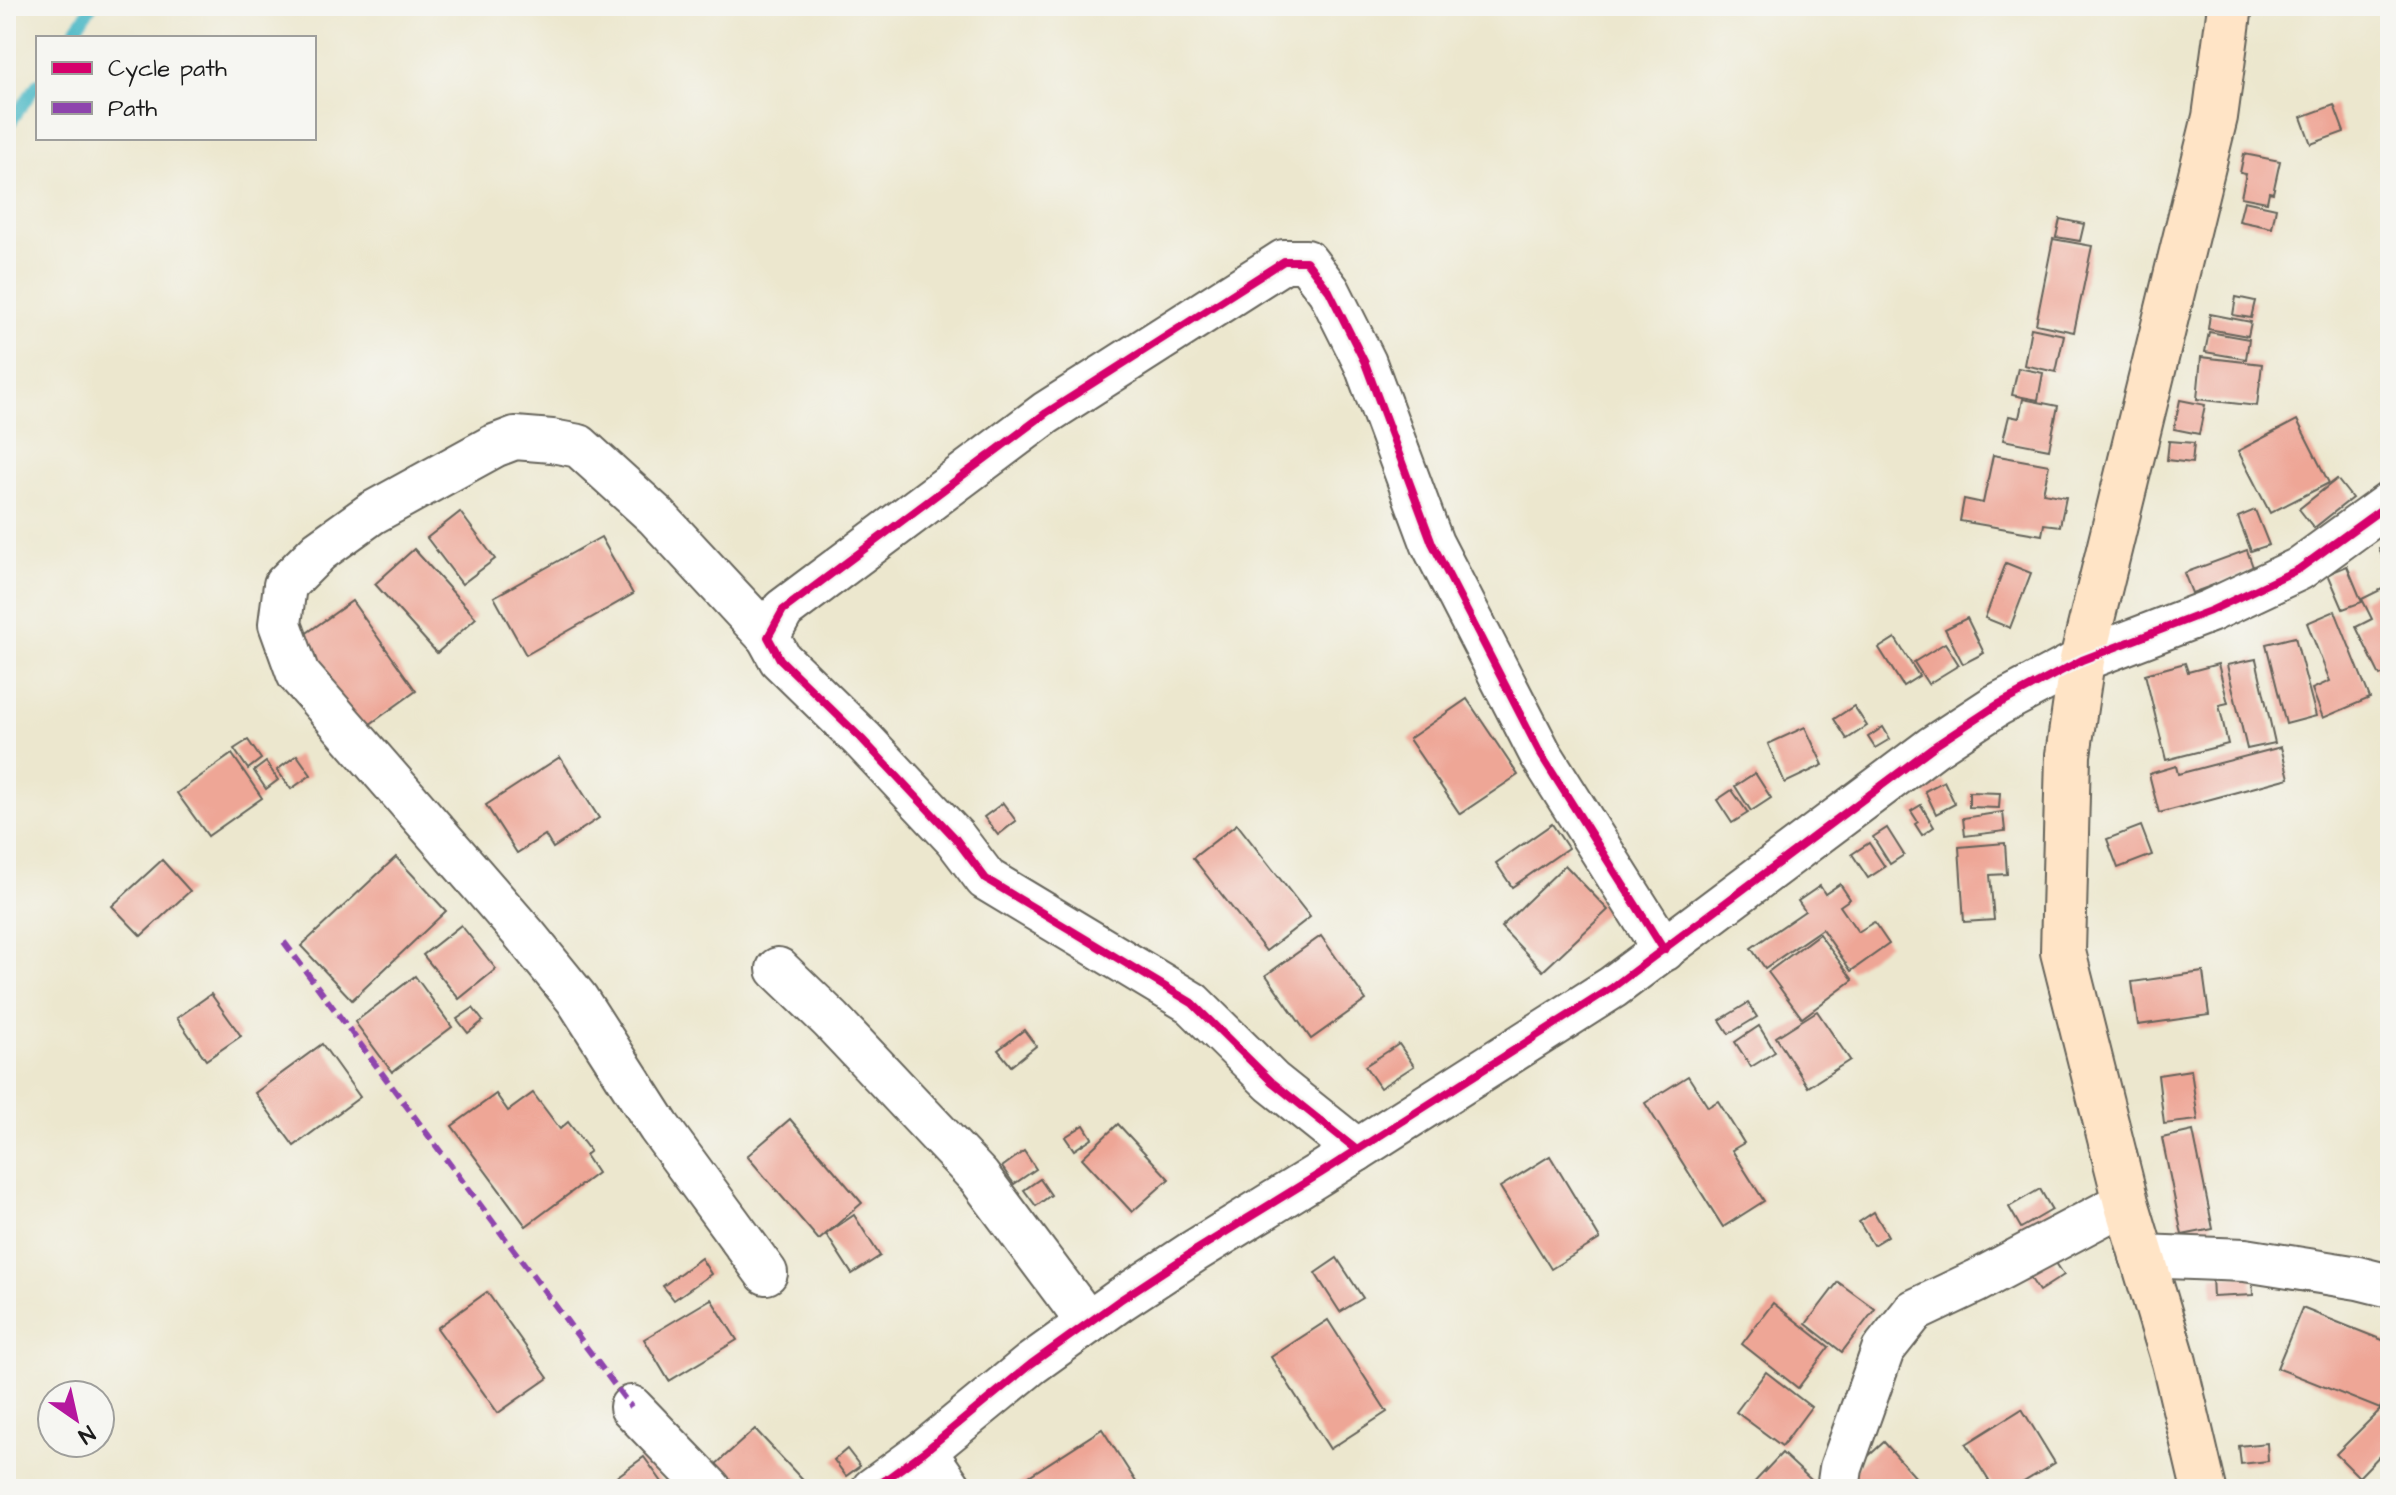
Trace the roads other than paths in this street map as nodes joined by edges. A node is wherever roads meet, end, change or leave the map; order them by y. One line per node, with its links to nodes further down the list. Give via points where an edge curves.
1 (2230, 6): 4 (main road, via 2215,117)
2 (2390, 503): 4 (street, via 2299,569 2210,611)
3 (768, 637): 5 (street, via 783,610 1046,413 1284,261 1306,261 1329,291 1365,363 1432,543 1540,753); 7 (street, via 780,659 955,838 986,879 1192,1003 1272,1082); 10 (street, via 656,516 579,446 515,438 372,513 319,551 285,585 280,624 298,674 577,999 659,1127)
4 (2082, 660): 5 (street, via 1933,747); 8 (main road, via 2068,755 2063,952)
5 (1664, 950): 7 (street)
6 (778, 969): 12 (street, via 979,1177)
7 (1357, 1150): 12 (street)
8 (2126, 1202): 9 (main road); 18 (street, via 1914,1311 1883,1350)
9 (2141, 1256): 11 (street, via 2245,1260); 19 (main road, via 2174,1362)
10 (766, 1273)
11 (2390, 1286)
12 (1088, 1323): 14 (street)
13 (631, 1407): 15 (street)
14 (925, 1451): 16 (street); 17 (street)
15 (710, 1489)
16 (873, 1489)
17 (951, 1489)
18 (1838, 1489)
19 (2204, 1489)

